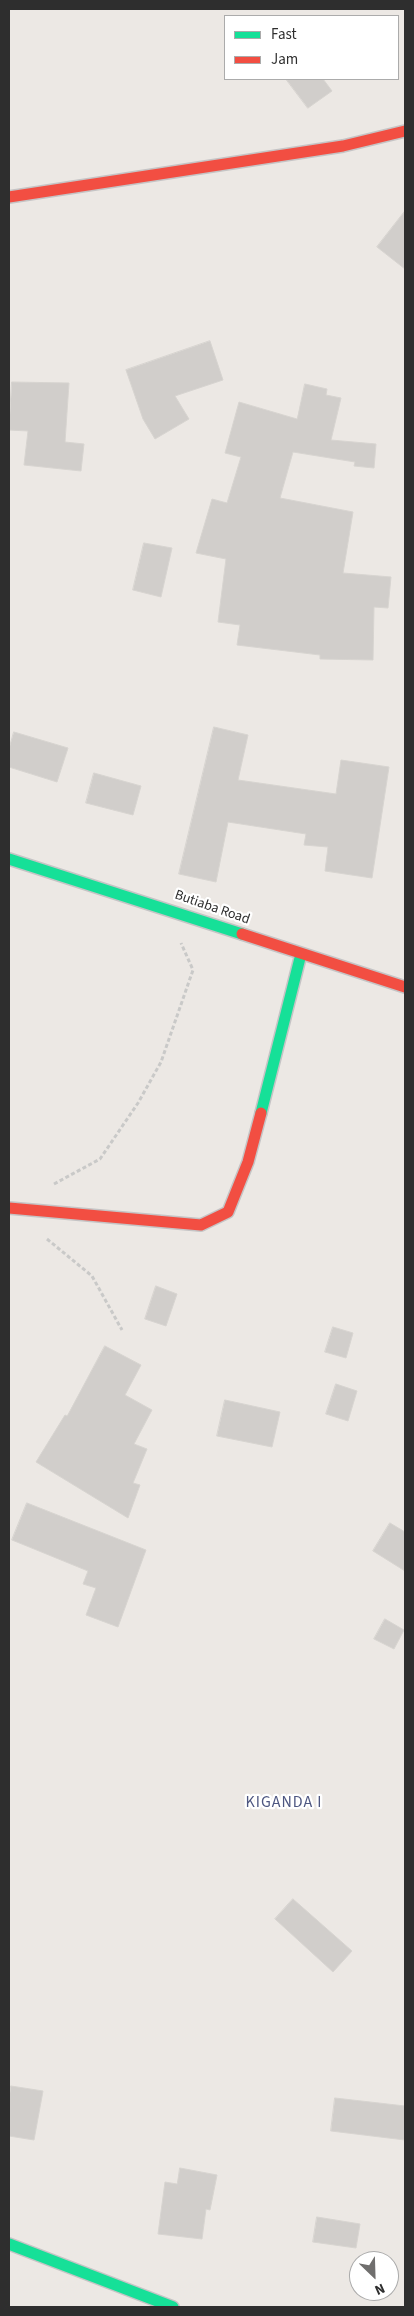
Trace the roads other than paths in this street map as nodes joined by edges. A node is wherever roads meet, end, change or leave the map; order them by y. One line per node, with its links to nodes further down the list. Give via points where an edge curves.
1 (405, 131): 2 (street, via 343,146)
2 (9, 196)
3 (9, 859): 4 (street, Butiaba Road)
4 (301, 954): 5 (street, Butiaba Road); 6 (street, via 248,1162 228,1212 201,1225)
5 (405, 987)
6 (9, 1208)
7 (9, 2244): 8 (street)
8 (173, 2307)

